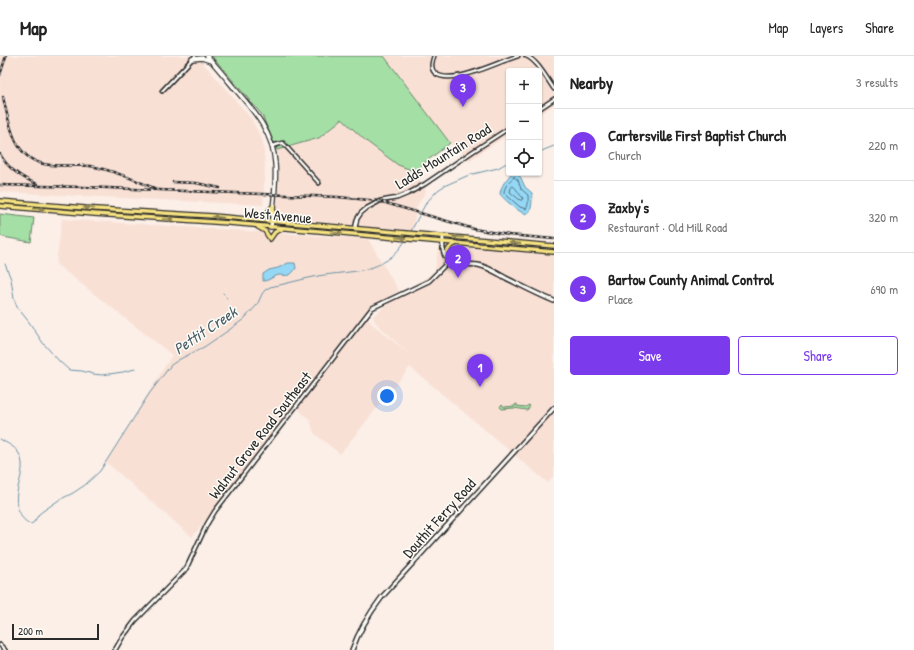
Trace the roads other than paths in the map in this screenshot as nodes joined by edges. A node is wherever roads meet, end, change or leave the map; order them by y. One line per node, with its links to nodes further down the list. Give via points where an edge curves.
1 (195, 56): 6 (street)
2 (207, 56): 7 (main road)
3 (434, 56): 4 (street, via 433,70 438,75 448,78)
4 (518, 56)
5 (526, 56): 8 (street, via 534,62)
6 (192, 59): 7 (main road); 9 (street)
7 (212, 61): 13 (main road, via 258,116)
8 (554, 89)
9 (162, 91)
10 (554, 99): 11 (street)
11 (542, 107)
12 (506, 130): 24 (street, Ladds Mountain Road, via 409,193 380,201 367,208 357,219)
13 (272, 146): 14 (street, via 284,143); 17 (main road, via 276,173)
14 (319, 183)
15 (0, 200): 18 (main road, West Avenue, one-way to 15)
16 (0, 206): 21 (main road, West Avenue, one-way to 21)
17 (273, 208): 18 (main road); 19 (main road); 20 (main road, via 275,215)
18 (256, 220): 19 (main road, West Avenue)
19 (271, 221): 20 (main road, West Avenue); 22 (main road)
20 (285, 222): 24 (main road, West Avenue)
21 (255, 226): 22 (main road, West Avenue); 23 (main road, via 265,231 270,239 275,232)
22 (271, 227): 23 (main road, West Avenue)
23 (284, 228): 26 (main road, West Avenue, one-way to 26)
24 (355, 228): 25 (main road, West Avenue)
25 (443, 236): 26 (street); 28 (main road, West Avenue, one-way to 25)
26 (443, 242): 27 (main road, West Avenue); 30 (street, via 443,251)
27 (457, 243): 29 (main road, West Avenue); 30 (main road, via 447,251)
28 (554, 246)
29 (554, 252)
30 (448, 261): 31 (street, via 489,269); 35 (street, Walnut Grove Road Southeast, via 429,281 372,308 215,511 186,569 129,628)
31 (554, 301)
32 (554, 408): 36 (street, Douthit Ferry Road, via 382,597 364,622)
33 (0, 645): 34 (street)
34 (5, 650)
35 (116, 650)
36 (352, 650)

